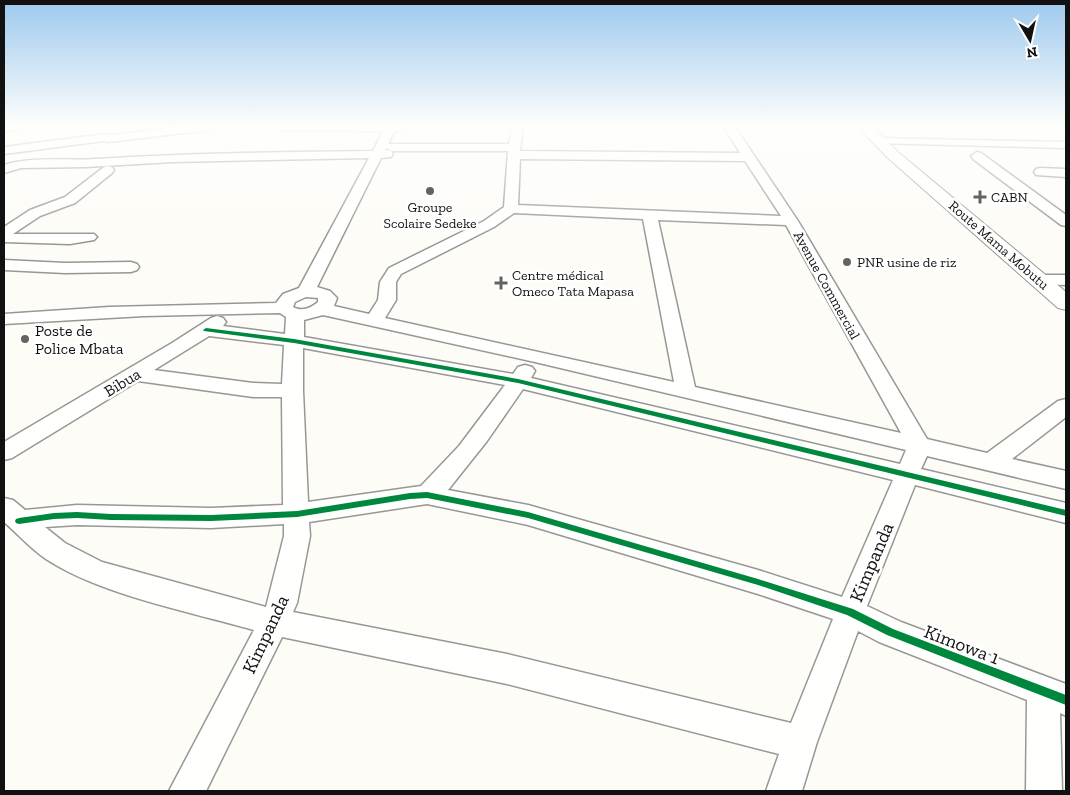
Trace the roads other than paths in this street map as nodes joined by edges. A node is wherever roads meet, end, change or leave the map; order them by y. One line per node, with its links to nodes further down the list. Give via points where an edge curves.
1 (20, 164): 7 (street)
2 (379, 164): 23 (street)
3 (513, 164): 12 (street)
4 (753, 164): 14 (street, Avenue Commercial)
5 (904, 164): 21 (street, Route Mama Mobutu)
6 (984, 164): 15 (street)
7 (4, 169): 8 (street)
8 (108, 170): 9 (street); 16 (street, via 70,200 35,213)
9 (174, 171)
10 (1040, 172): 11 (street)
11 (1066, 173)
12 (511, 209): 13 (street); 27 (street, via 489,224 395,270 388,282 387,300)
13 (650, 216): 14 (street); 34 (street)
14 (791, 221): 36 (street, Avenue Commercial)
15 (1066, 222)
16 (4, 233)
17 (89, 237): 18 (street)
18 (4, 238)
19 (4, 265): 20 (street)
20 (131, 267)
21 (1041, 280): 22 (street); 24 (street, Route Mama Mobutu)
22 (1066, 280)
23 (305, 303): 25 (street); 27 (street); 29 (street, Kimpanda)
24 (1066, 303)
25 (238, 308): 26 (street); 28 (street, Bibua)
26 (4, 319)
27 (374, 321): 30 (street)
28 (206, 330): 29 (street); 31 (street, Bibua)
29 (294, 341): 32 (street); 33 (street, Kimpanda)
30 (535, 356): 32 (street); 34 (street)
31 (135, 374): 33 (street, via 253,390); 37 (street, Bibua)
32 (518, 380): 39 (street); 41 (street, via 488,426)
33 (292, 391): 44 (street, Kimpanda)
34 (686, 392): 36 (street)
35 (1066, 406): 38 (street)
36 (919, 446): 38 (street); 39 (street, Kimpanda)
37 (4, 452)
38 (990, 463): 40 (street)
39 (907, 474): 42 (street); 45 (street, Kimpanda)
40 (1066, 480)
41 (427, 496): 44 (street, Kimowa 1); 45 (street, Kimowa 1, via 546,520)
42 (1066, 512)
43 (11, 514): 44 (street, Kimowa 1, via 211,518); 46 (street, via 55,551 93,571)
44 (297, 514): 46 (street, Kimpanda, via 291,570)
45 (850, 612): 47 (street, Kimowa 1, via 890,632); 48 (street, Kimpanda)
46 (274, 622): 48 (street, via 507,669); 49 (street, Kimpanda)
47 (1055, 696): 51 (street)
48 (800, 742): 50 (street, Kimpanda)
49 (187, 791)
50 (784, 791)
51 (1044, 791)

